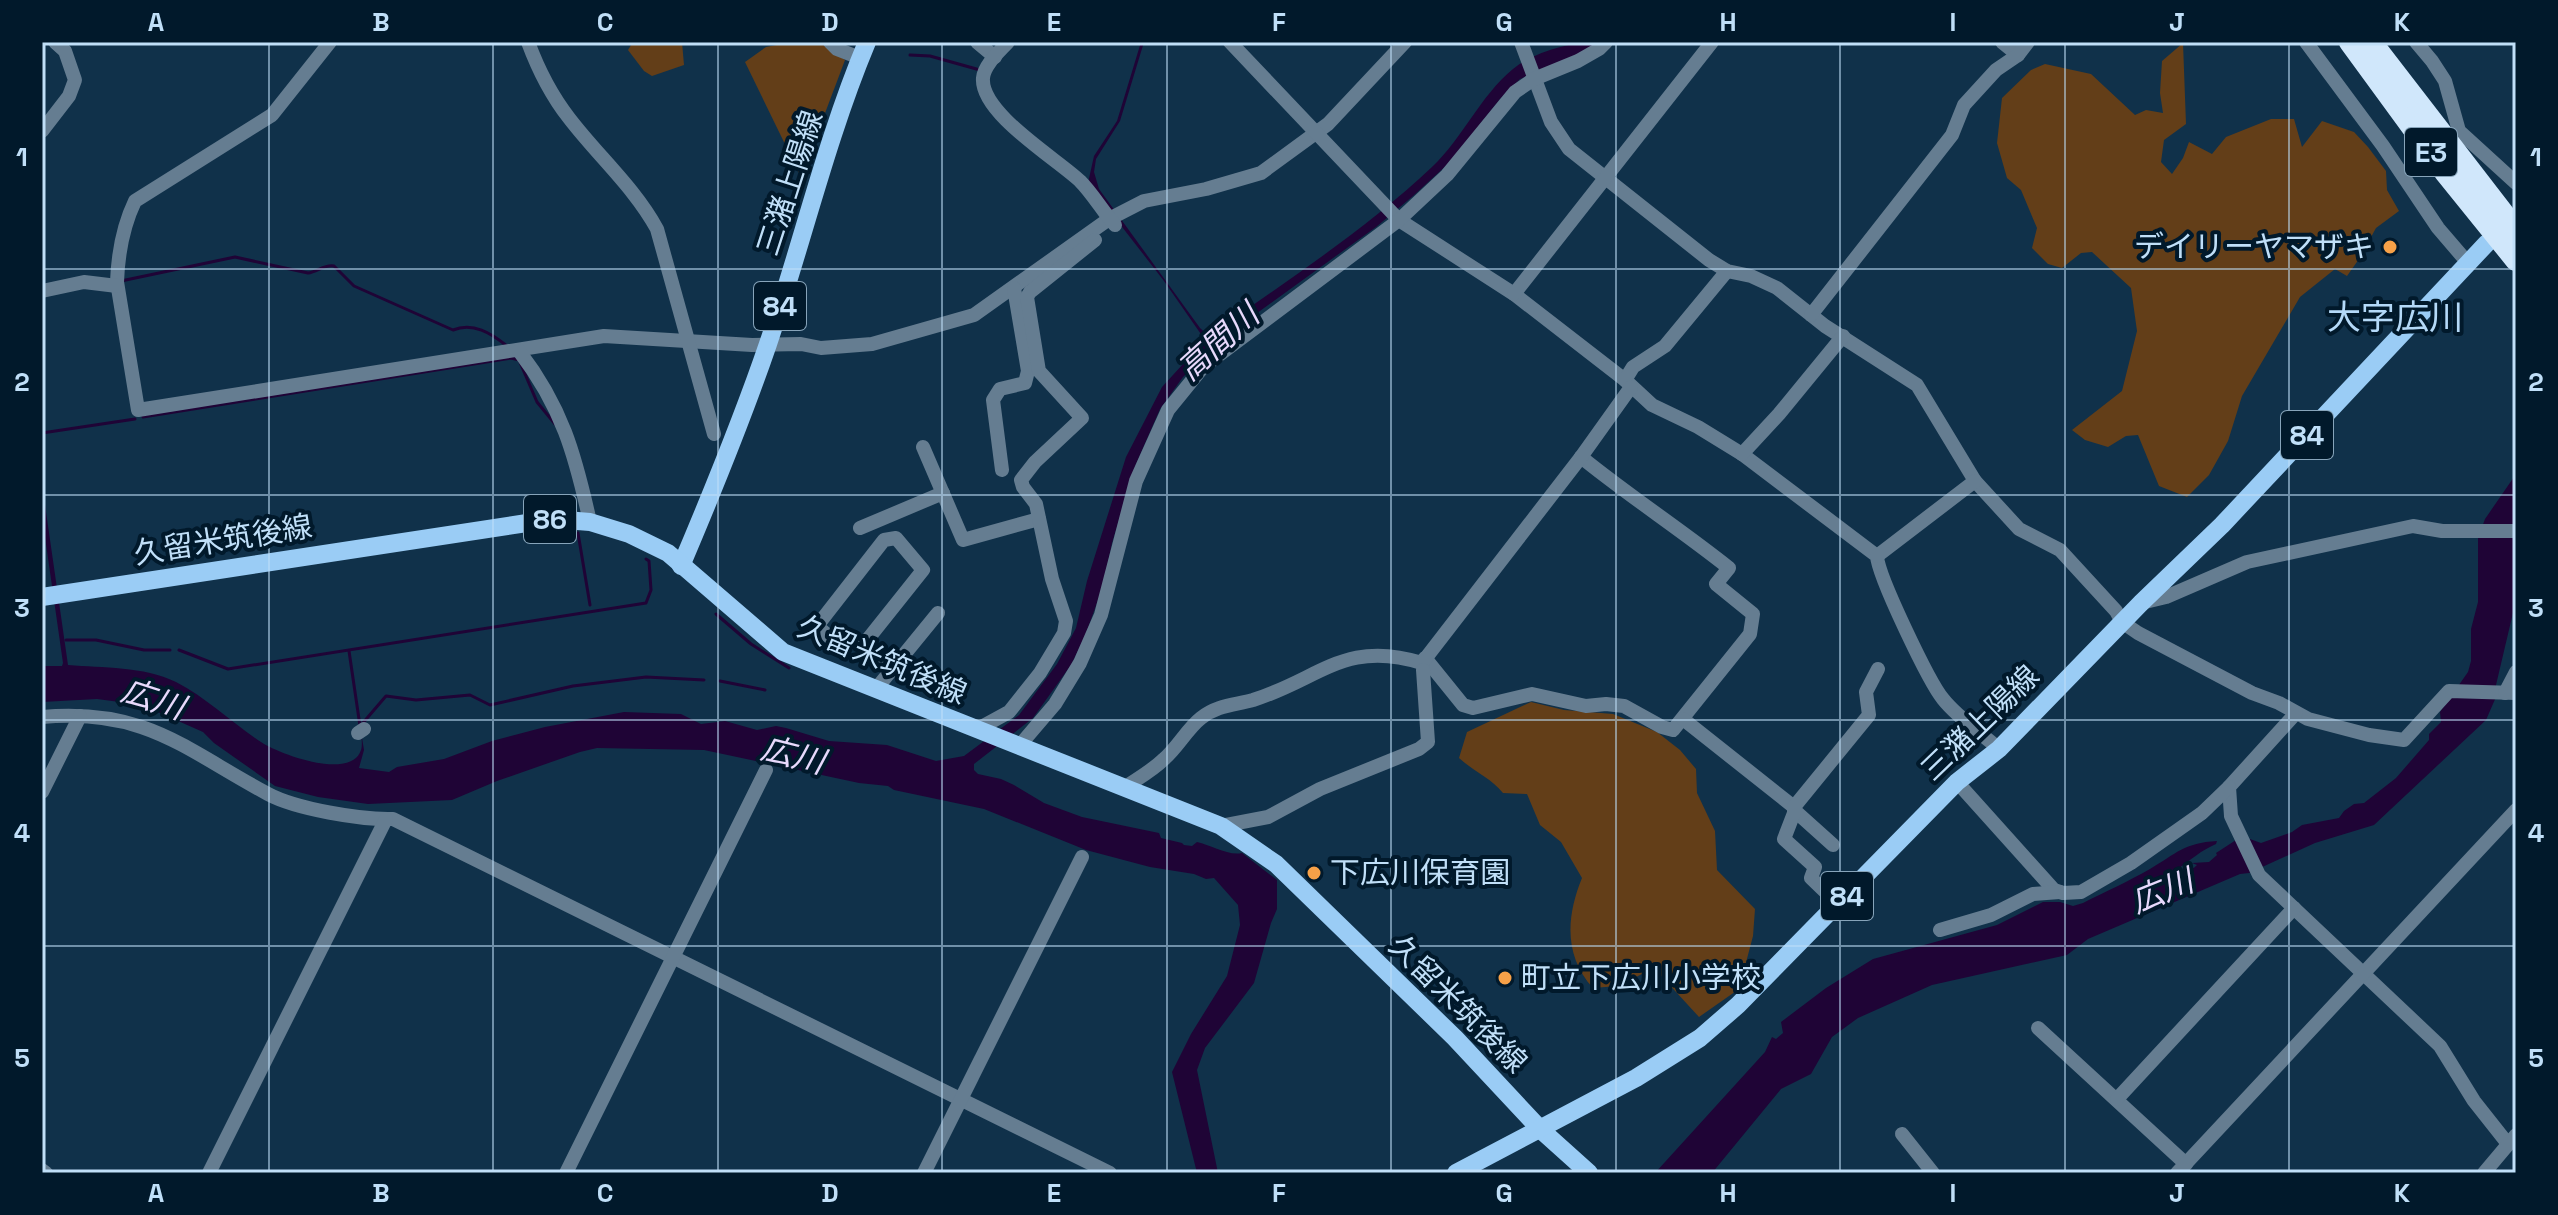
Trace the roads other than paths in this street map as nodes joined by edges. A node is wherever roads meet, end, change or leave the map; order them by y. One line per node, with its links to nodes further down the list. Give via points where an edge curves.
1 (55, 42): 21 (street, via 65,51 75,80)
2 (330, 42): 32 (street, via 272,115 135,201 127,217)
3 (528, 42): 38 (street, via 539,71 569,118 644,206 657,229)
4 (830, 42): 17 (street, via 837,49)
5 (977, 42): 18 (street)
6 (1230, 42): 22 (street)
7 (1405, 42): 22 (street)
8 (1606, 42): 20 (street, via 1578,61)
9 (1712, 42): 23 (street)
10 (2002, 42): 19 (street)
11 (2028, 42): 19 (street)
12 (2306, 42): 30 (street)
13 (2350, 42): 29 (highway, E3)
14 (2371, 42): 27 (highway, E3)
15 (2416, 42): 24 (street, via 2445,81 2459,131)
16 (1524, 49): 20 (street)
17 (864, 50): 39 (main road, 三潴上陽線 / 84)
18 (1000, 51): 25 (street, via 983,75 992,103)
19 (2018, 55): 36 (street, via 1964,105 1952,135)
20 (1534, 76): 23 (street, via 1560,138); 26 (street, via 1447,175)
21 (42, 131)
22 (1315, 132): 25 (street, via 1261,173 1159,196); 26 (street)
23 (1606, 178): 31 (street); 35 (street)
24 (2516, 183)
25 (1113, 216): 33 (street); 49 (street, via 1115,224 1027,297 1039,371 1082,418 1021,480)
26 (1399, 220): 35 (street); 71 (street, via 1224,349 1168,410 1136,481 1092,638 1067,687)
27 (2516, 230)
28 (2487, 243): 30 (main road, 三潴上陽線 / 84)
29 (2516, 260)
30 (2468, 263): 56 (main road, 三潴上陽線 / 84, via 2222,525)
31 (1727, 271): 36 (street, via 1777,288); 41 (street, via 1665,346 1633,367)
32 (117, 282): 34 (street); 40 (street, via 138,410)
33 (1014, 288): 39 (street, via 974,315 872,344); 46 (street, via 1028,371 1025,383 1000,389 993,400)
34 (42, 291)
35 (1514, 294): 41 (street)
36 (1811, 315): 37 (street)
37 (1843, 336): 44 (street); 47 (street, via 1917,385)
38 (686, 340): 39 (street); 40 (street, via 604,336); 42 (street)
39 (768, 345): 54 (main road, 三潴上陽線 / 84)
40 (519, 351): 50 (street, via 556,408 577,461)
41 (1628, 384): 44 (street, via 1652,405); 45 (street)
42 (714, 434)
43 (923, 447): 48 (street)
44 (1742, 454): 53 (street)
45 (1581, 457): 60 (street); 69 (street, via 1729,568 1716,584 1753,614 1750,634)
46 (1002, 470)
47 (1975, 481): 53 (street); 58 (street, via 2019,529 2060,550)
48 (943, 493): 49 (street, via 963,540); 51 (street)
49 (1039, 519): 70 (street, via 1066,621 1064,633 1009,712)
50 (590, 522): 54 (main road, 久留米筑後線 / 86, via 629,534 668,553); 55 (main road, 久留米筑後線 / 86, via 508,524)
51 (860, 528)
52 (2516, 531): 56 (street, via 2413,526 2247,562)
53 (1877, 556): 72 (street, via 1893,603 1941,698)
54 (681, 566): 64 (main road, 久留米筑後線 / 86, via 783,652)
55 (52, 595)
56 (2141, 603): 58 (main road, 三潴上陽線 / 84)
57 (938, 613): 61 (street)
58 (2122, 622): 66 (street); 72 (main road, 三潴上陽線 / 84)
59 (864, 644): 59 (street, via 923,570 896,538 884,540 817,626 833,640); 61 (street)
60 (1424, 664): 69 (street, via 1457,702 1473,708 1532,694 1586,706 1624,706 1673,730); 76 (street, via 1401,657 1358,656 1251,700 1226,704 1202,717 1163,760); 81 (street, via 1428,742 1268,817)
61 (893, 668): 64 (street)
62 (1878, 669): 78 (street, via 1866,692 1869,715)
63 (2516, 672): 65 (street)
64 (876, 689): 70 (main road, 久留米筑後線 / 86)
65 (2508, 693): 66 (street, via 2449,691 2404,740)
66 (2296, 713): 75 (street)
67 (80, 716): 68 (street); 77 (street); 80 (street, via 134,723 173,738 269,795 296,805)
68 (42, 717)
69 (1683, 719): 78 (street)
70 (981, 732): 71 (main road, 久留米筑後線 / 86)
71 (1017, 744): 76 (main road, 久留米筑後線 / 86)
72 (1999, 749): 74 (main road, 三潴上陽線 / 84)
73 (766, 770): 88 (street)
74 (1957, 782): 84 (street); 85 (main road, 三潴上陽線 / 84)
75 (2229, 787): 84 (street, via 2131,863 2081,892); 86 (street, via 2231,816 2259,875)
76 (1124, 788): 81 (main road, 久留米筑後線 / 86)
77 (42, 792)
78 (1794, 808): 82 (street); 85 (street, via 1784,839 1815,867 1811,878)
79 (2516, 810): 89 (street)
80 (386, 819): 88 (street); 97 (street)
81 (1221, 826): 93 (main road, 久留米筑後線 / 86, via 1276,864 1455,1038)
82 (1833, 845)
83 (1082, 857): 91 (street)
84 (2060, 892): 87 (street, via 2033,894 1991,915)
85 (1838, 904): 93 (main road, 三潴上陽線 / 84, via 1700,1038)
86 (2294, 908): 89 (street); 92 (street)
87 (1940, 930)
88 (673, 956): 91 (street); 98 (street)
89 (2361, 971): 95 (street, via 2440,1046 2474,1101); 96 (street)
90 (2038, 1028): 92 (street)
91 (961, 1098): 99 (street); 100 (street)
92 (2117, 1099): 96 (street)
93 (1540, 1129): 101 (main road, 三潴上陽線 / 84); 102 (main road, 久留米筑後線 / 86)
94 (1902, 1134): 103 (street)
95 (2511, 1146): 104 (street)
96 (2181, 1164)
97 (209, 1173)
98 (566, 1173)
99 (924, 1173)
100 (1110, 1173)
101 (1456, 1173)
102 (1589, 1173)
103 (1933, 1173)
104 (2484, 1173)

